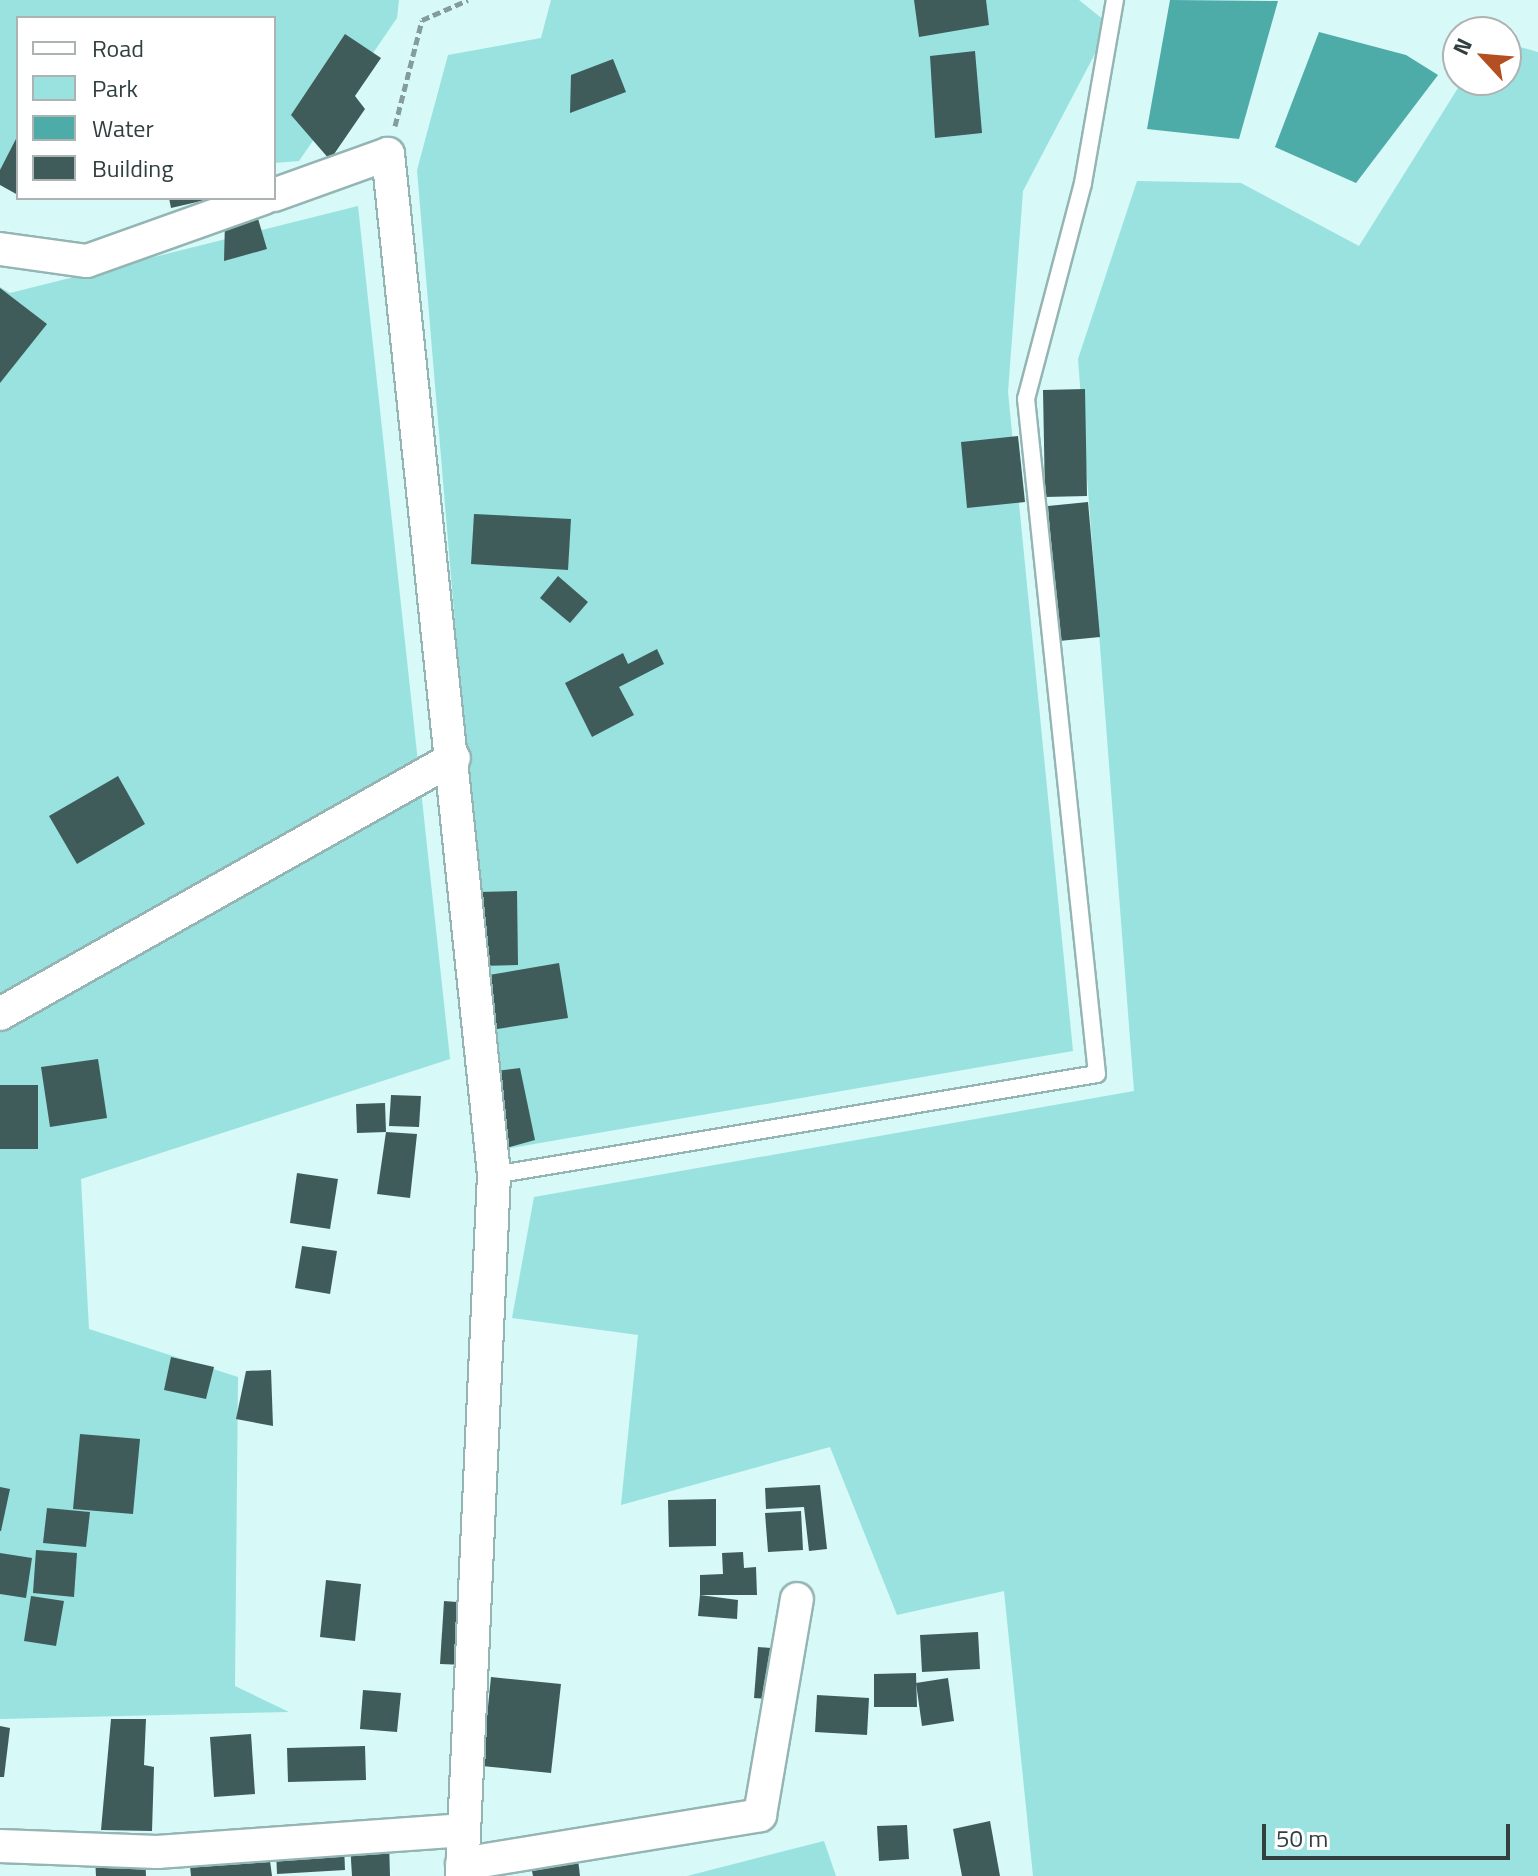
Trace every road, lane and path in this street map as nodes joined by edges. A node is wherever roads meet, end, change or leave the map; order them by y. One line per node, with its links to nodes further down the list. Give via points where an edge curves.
1 (468, 0): 3 (path, via 422,20)
2 (1115, 0): 9 (lane, via 1083,183 1026,399 1097,1074)
3 (388, 154): 4 (street); 7 (street)
4 (276, 194)
5 (258, 200): 6 (street, via 87,261)
6 (0, 249)
7 (454, 758): 8 (street); 9 (street)
8 (0, 1014)
9 (494, 1175): 11 (street)
10 (797, 1599): 13 (street, via 760,1815)
11 (461, 1830): 12 (street, via 157,1852); 13 (street)
12 (0, 1846)
13 (462, 1870)

